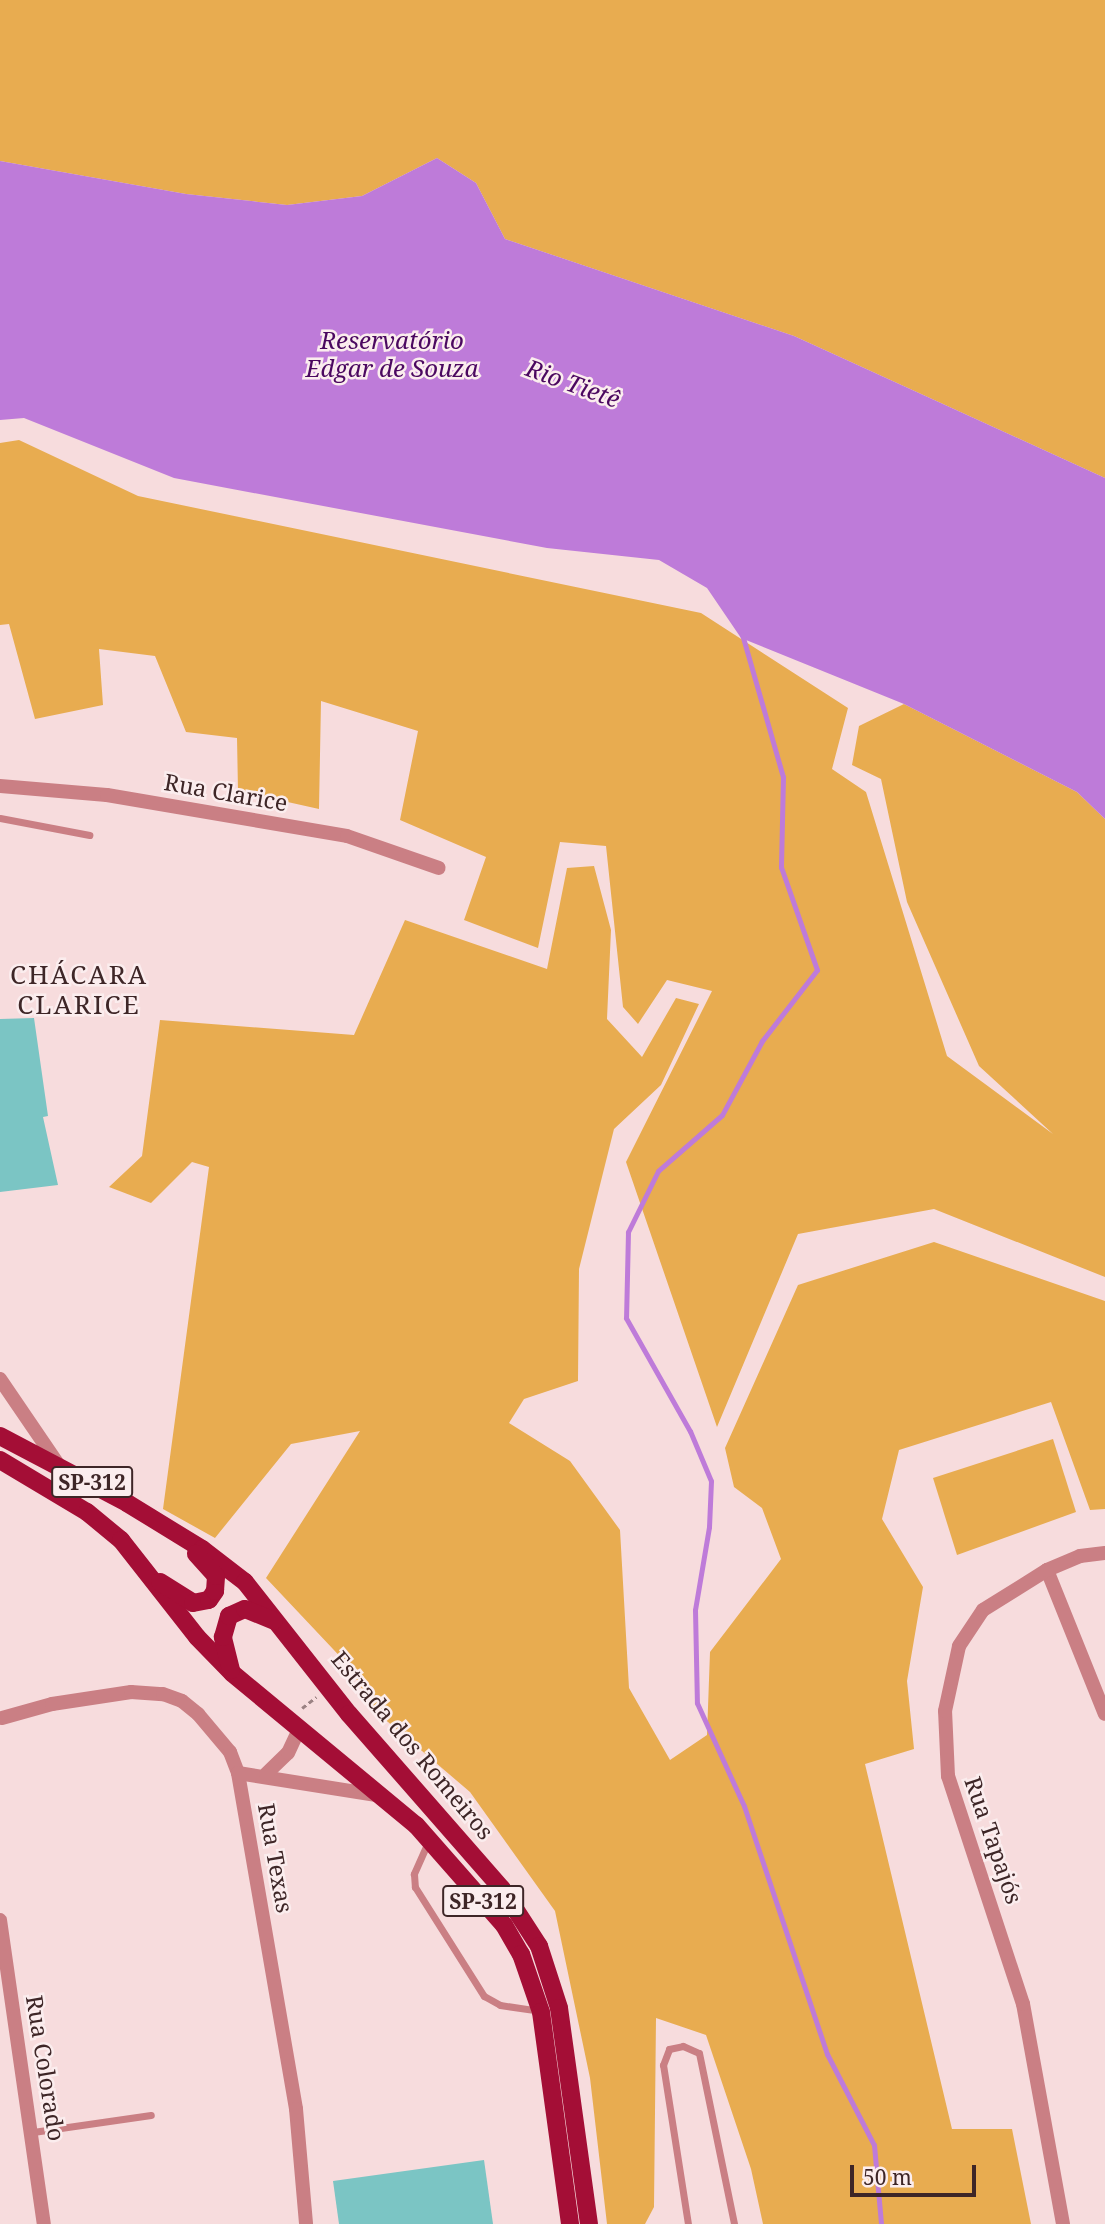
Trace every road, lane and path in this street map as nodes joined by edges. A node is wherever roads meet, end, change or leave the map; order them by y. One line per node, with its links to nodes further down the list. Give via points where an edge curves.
1 (0, 786): 4 (street, Rua Clarice, via 107,795 347,836)
2 (0, 818): 3 (lane)
3 (89, 835)
4 (439, 868)
5 (0, 1379): 8 (street)
6 (0, 1436): 8 (main road, Estrada dos Romeiros / SP-312)
7 (0, 1460): 12 (main road, Estrada dos Romeiros / SP-312, via 87,1512 121,1540)
8 (58, 1464): 9 (main road, Estrada dos Romeiros / SP-312)
9 (179, 1536): 12 (main road, via 216,1576 215,1591 209,1600 194,1603); 13 (main road, Estrada dos Romeiros / SP-312, via 245,1583)
10 (1105, 1553): 11 (street, Rua Tapajós, via 1080,1556)
11 (1047, 1570): 16 (street); 33 (street, Rua Tapajós, via 997,1597 968,1628 950,1679 944,1751 959,1816 1023,2004)
12 (153, 1578): 14 (main road, Estrada dos Romeiros / SP-312, via 197,1637)
13 (283, 1626): 14 (main road, via 246,1609 229,1616 223,1637); 15 (main road, Estrada dos Romeiros / SP-312)
14 (232, 1672): 18 (main road, Estrada dos Romeiros / SP-312)
15 (328, 1687): 18 (path); 30 (main road, Estrada dos Romeiros / SP-312, via 493,1878 538,1946 559,2008)
16 (1105, 1714)
17 (1, 1719): 19 (street, Rua Texas, via 52,1704 131,1692 163,1694 198,1714 230,1752)
18 (292, 1726): 20 (street, via 288,1753); 21 (main road, Estrada dos Romeiros / SP-312)
19 (238, 1773): 20 (street); 28 (street, Rua Texas, via 296,2109)
20 (266, 1774): 21 (street)
21 (381, 1796): 22 (main road, Estrada dos Romeiros / SP-312)
22 (429, 1838): 24 (main road, Estrada dos Romeiros / SP-312, via 504,1925 521,1954); 24 (lane, via 414,1874 415,1887 484,1996 500,2005)
23 (0, 1920): 26 (street, Rua Colorado)
24 (541, 2012): 29 (main road, Estrada dos Romeiros / SP-312)
25 (151, 2115): 26 (lane)
26 (33, 2132): 27 (street, Rua Colorado)
27 (44, 2224)
28 (306, 2224)
29 (570, 2224)
30 (589, 2224)
31 (688, 2224): 32 (lane, via 663,2064 669,2049 683,2046 699,2053)
32 (734, 2224)
33 (1063, 2224)

